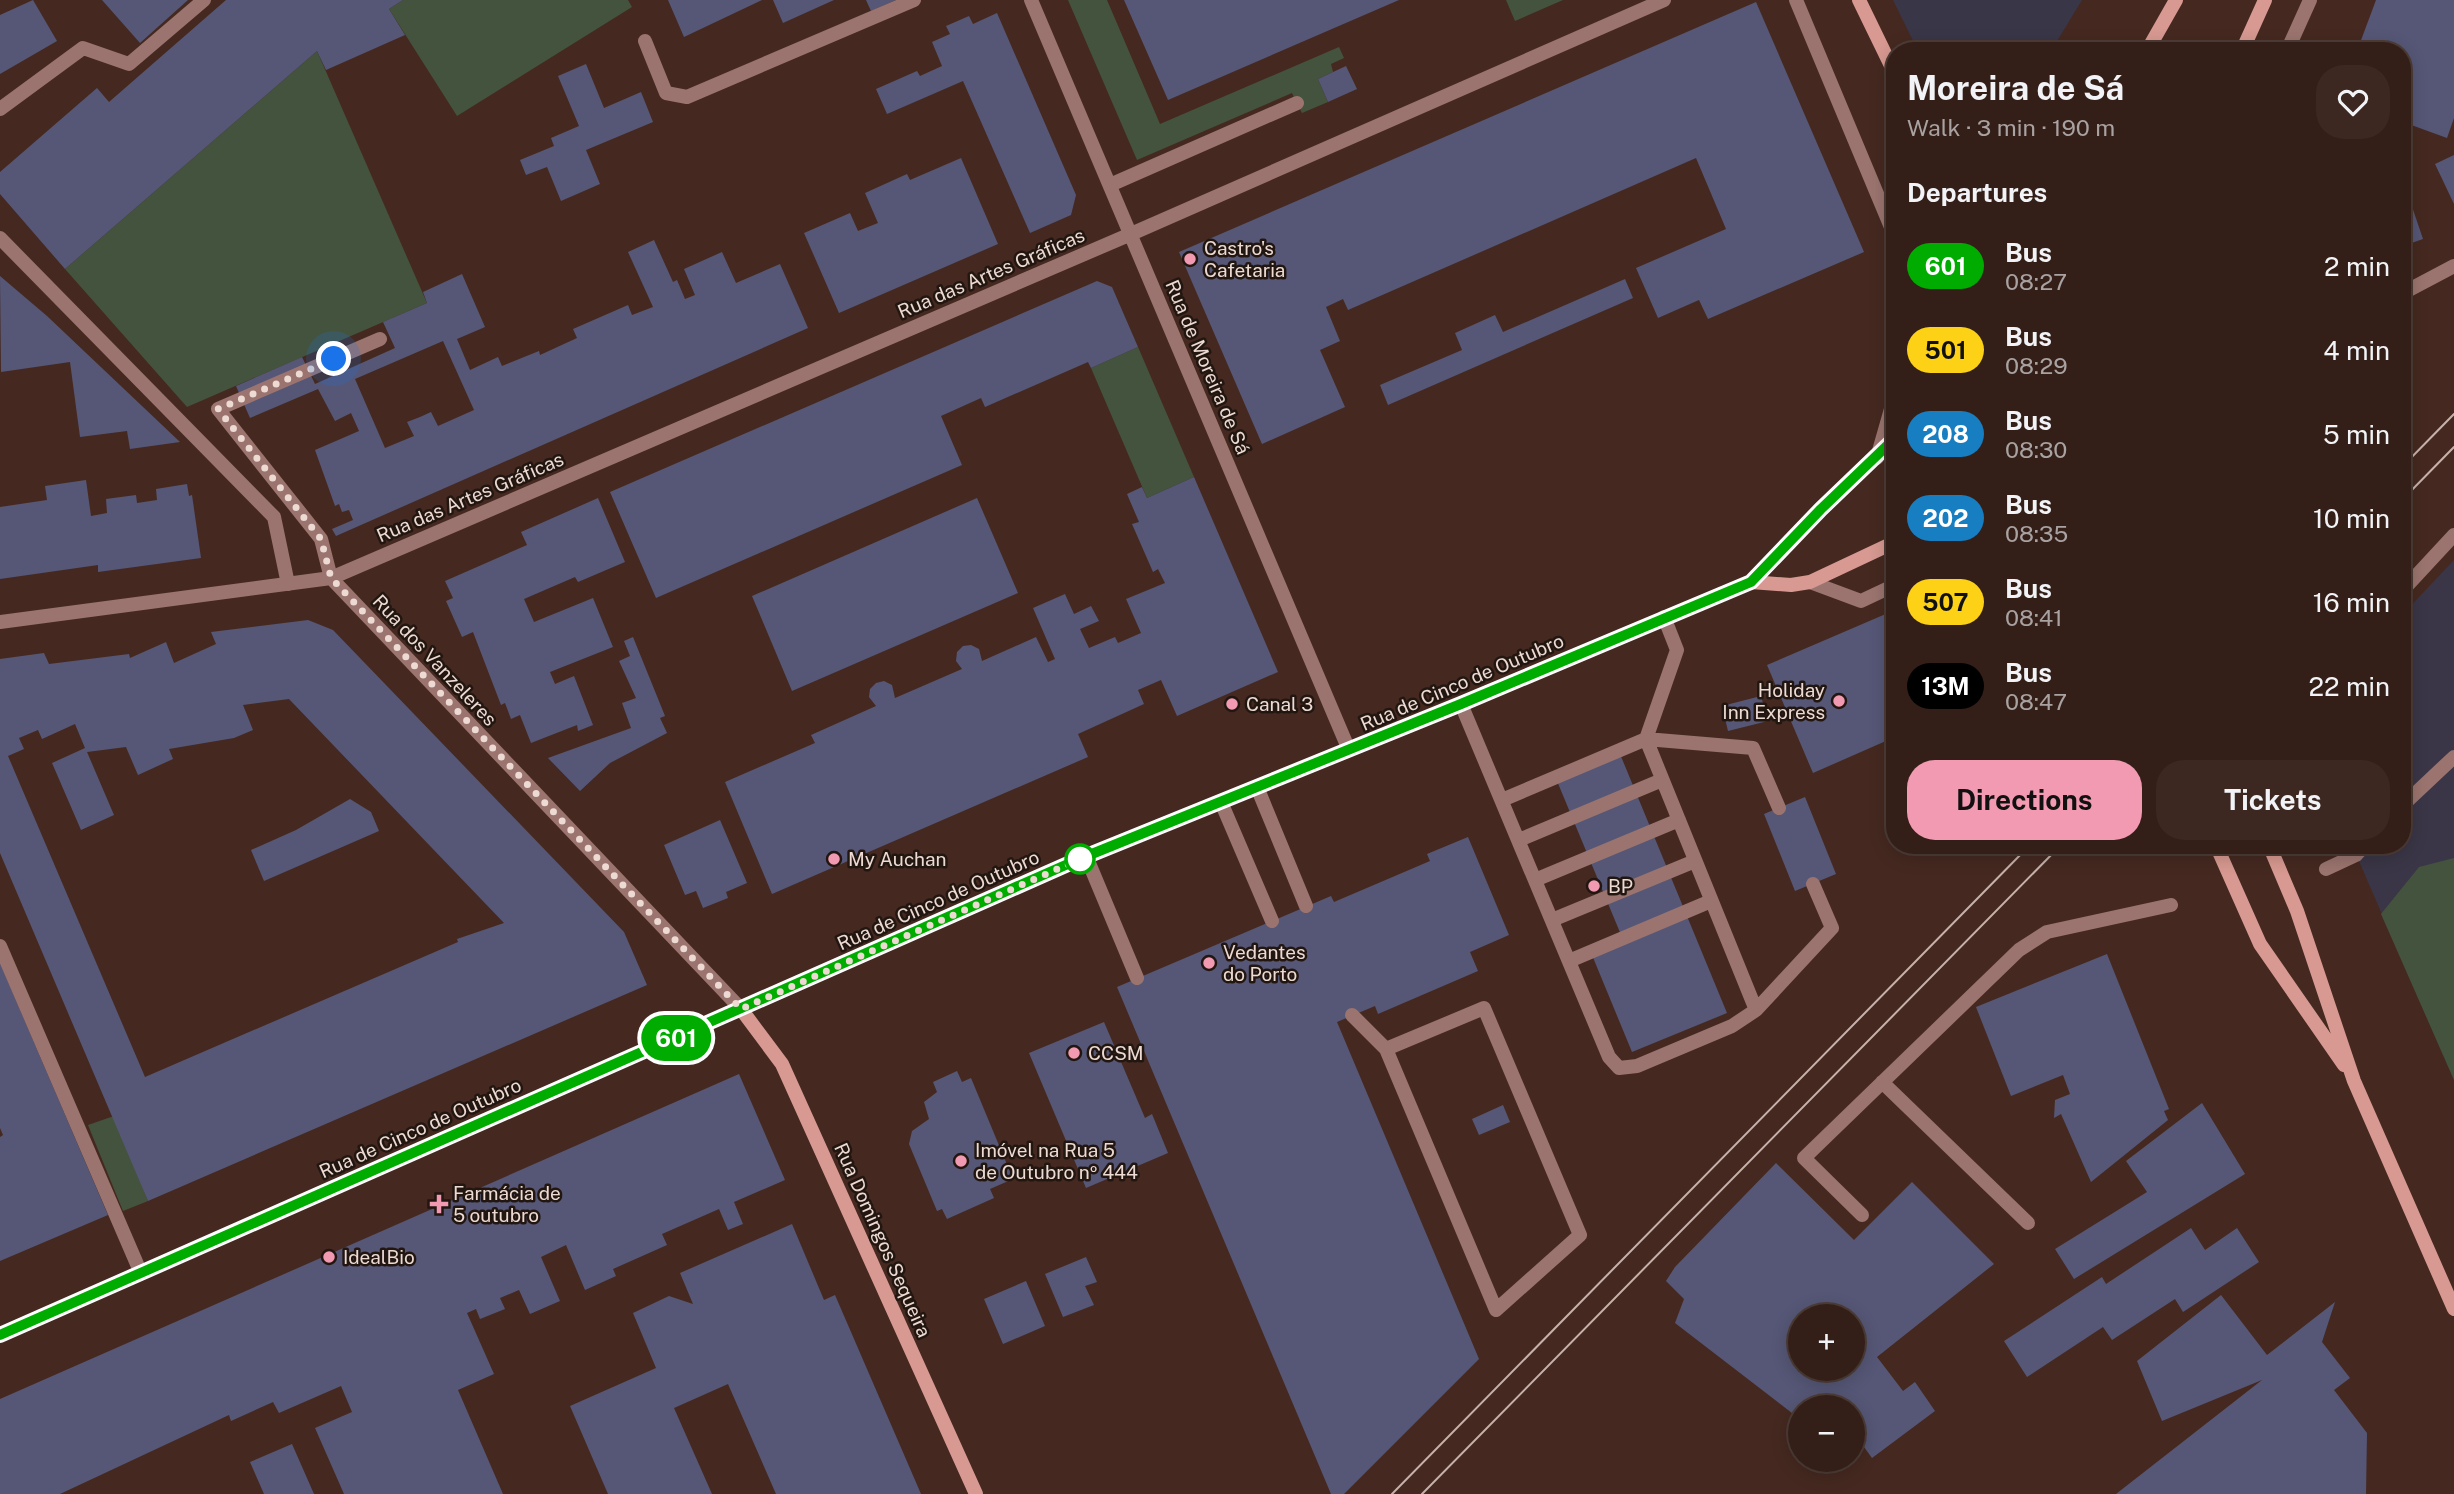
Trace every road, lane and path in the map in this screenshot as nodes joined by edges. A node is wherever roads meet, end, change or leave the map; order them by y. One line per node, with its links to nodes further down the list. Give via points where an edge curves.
1 (204, 0): 16 (street, via 129,64 83,48)
2 (914, 0): 10 (street, via 687,97 666,93)
3 (1031, 0): 17 (street, Rua de Moreira de Sá)
4 (1664, 0): 19 (street, Rua das Artes Gráficas)
5 (1796, 0): 18 (street)
6 (1859, 0): 14 (main road)
7 (2176, 0): 11 (main road)
8 (2265, 0): 12 (main road)
9 (2310, 0): 13 (street)
10 (645, 41)
11 (2152, 42)
12 (2246, 42)
13 (2291, 42)
14 (1886, 56)
15 (1297, 103): 17 (street)
16 (0, 109)
17 (1110, 185): 19 (street, Rua de Moreira de Sá)
18 (1886, 215)
19 (1130, 234): 29 (street, Rua das Artes Gráficas); 39 (street, Rua de Moreira de Sá)
20 (0, 239): 33 (street, via 274,517)
21 (2454, 266): 22 (street)
22 (2411, 289)
23 (380, 339): 29 (street, via 218,409 321,539)
24 (1886, 425): 26 (street)
25 (1886, 448): 26 (main road, Rua de Cinco de Outubro)
26 (1876, 459): 30 (main road, Rua de Cinco de Outubro)
27 (2454, 536): 32 (street)
28 (1886, 546): 31 (main road)
29 (331, 578): 33 (street); 65 (street, Rua dos Vanzeleres)
30 (1751, 582): 31 (main road, via 1791,586); 35 (main road, Rua de Cinco de Outubro)
31 (1810, 582): 34 (street, via 1861,601)
32 (2411, 582)
33 (288, 584): 36 (street)
34 (1886, 589)
35 (1664, 617): 37 (main road, Rua de Cinco de Outubro); 38 (street, via 1677,650)
36 (0, 622)
37 (1461, 704): 39 (main road, Rua de Cinco de Outubro); 44 (street)
38 (1646, 740): 41 (street); 44 (street); 46 (street, via 1753,748)
39 (1349, 750): 42 (main road, Rua de Cinco de Outubro)
40 (2454, 758): 43 (street)
41 (1662, 780): 47 (street); 48 (street)
42 (1256, 787): 45 (main road, Rua de Cinco de Outubro); 59 (street)
43 (2411, 798)
44 (1502, 800): 48 (street)
45 (1221, 802): 52 (main road, Rua de Cinco de Outubro); 61 (street)
46 (1779, 808)
47 (1679, 820): 53 (street); 55 (street)
48 (1518, 840): 55 (street)
49 (2220, 854): 69 (main road, via 2260,944)
50 (2273, 854): 69 (main road, via 2297,911)
51 (2357, 854): 54 (street)
52 (1086, 856): 64 (street); 65 (main road, Rua de Cinco de Outubro)
53 (1695, 861): 57 (street); 60 (street)
54 (2326, 869)
55 (1535, 880): 60 (street)
56 (1813, 884): 66 (street, via 1832,928)
57 (1711, 901): 63 (street); 66 (street)
58 (2171, 905): 70 (street, via 2047,932 2028,944)
59 (1306, 906)
60 (1552, 920): 63 (street)
61 (1272, 921)
62 (0, 946): 73 (street)
63 (1569, 961): 66 (street, via 1609,1057 1619,1068 1637,1066 1732,1026)
64 (1137, 978)
65 (741, 1009): 73 (main road, Rua de Cinco de Outubro); 76 (main road, Rua Domingos Sequeira, via 782,1064)
66 (1756, 1010)
67 (1352, 1015): 68 (street)
68 (1386, 1049): 68 (street, via 1438,1174 1496,1310 1580,1235 1484,1008)
69 (2354, 1081): 74 (main road)
70 (1882, 1082): 71 (street, via 1804,1158); 72 (street)
71 (1862, 1215)
72 (2028, 1223)
73 (140, 1271): 75 (main road, Rua de Cinco de Outubro)
74 (2454, 1309)
75 (0, 1335)
76 (976, 1494)

